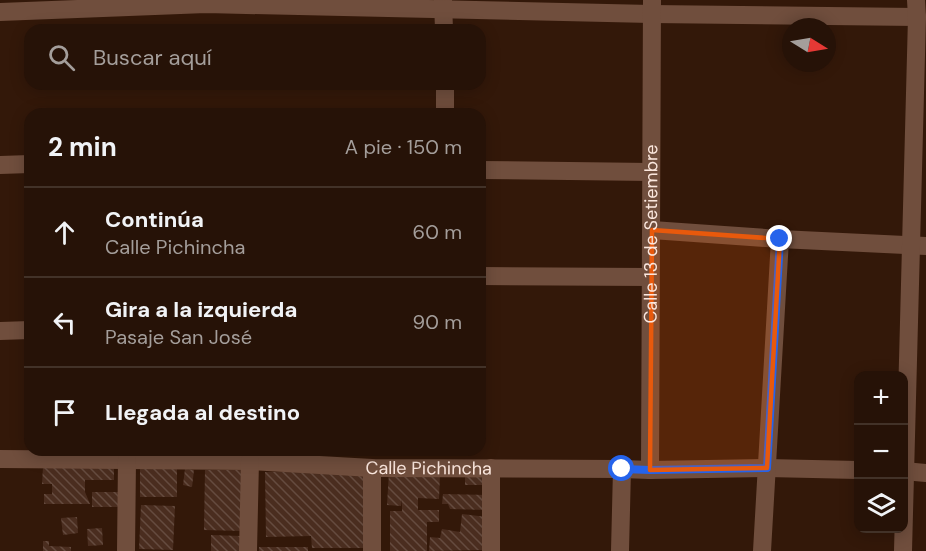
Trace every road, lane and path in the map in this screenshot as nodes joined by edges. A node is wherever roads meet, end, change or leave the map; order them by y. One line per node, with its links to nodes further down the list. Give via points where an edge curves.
1 (443, 4): 2 (street); 4 (street, via 206,4); 5 (street)
2 (651, 7): 3 (street); 11 (street, Calle 13 de Setiembre)
3 (916, 9): 14 (street)
4 (0, 12)
5 (444, 24)
6 (445, 90): 7 (street)
7 (445, 108)
8 (24, 164): 9 (street)
9 (0, 165)
10 (486, 170): 11 (street)
11 (651, 172): 12 (street, Calle 13 de Setiembre)
12 (652, 230): 13 (street); 16 (street, Calle 13 de Setiembre)
13 (780, 239): 14 (street); 26 (street)
14 (918, 246): 19 (street)
15 (486, 276): 16 (street)
16 (650, 277): 28 (street, Calle 13 de Setiembre)
17 (24, 330): 18 (street)
18 (0, 332)
19 (907, 425)
20 (0, 459): 22 (street, Calle Pichincha)
21 (450, 459): 24 (street, Calle Pichincha); 25 (street, Calle Pichincha)
22 (127, 460): 23 (street, Calle Pichincha); 33 (street)
23 (250, 461): 24 (street, Calle Pichincha); 34 (street)
24 (372, 468): 35 (street)
25 (491, 468): 27 (street, Calle Pichincha); 36 (street)
26 (767, 468): 28 (street, Calle Pichincha); 29 (street, Calle Pichincha); 38 (street)
27 (622, 469): 28 (street, Calle Pichincha); 37 (street)
28 (650, 470)
29 (854, 470)
30 (908, 471): 31 (street)
31 (926, 473)
32 (904, 479): 39 (street)
33 (126, 551)
34 (248, 551)
35 (372, 551)
36 (491, 551)
37 (620, 551)
38 (762, 551)
39 (903, 551)

